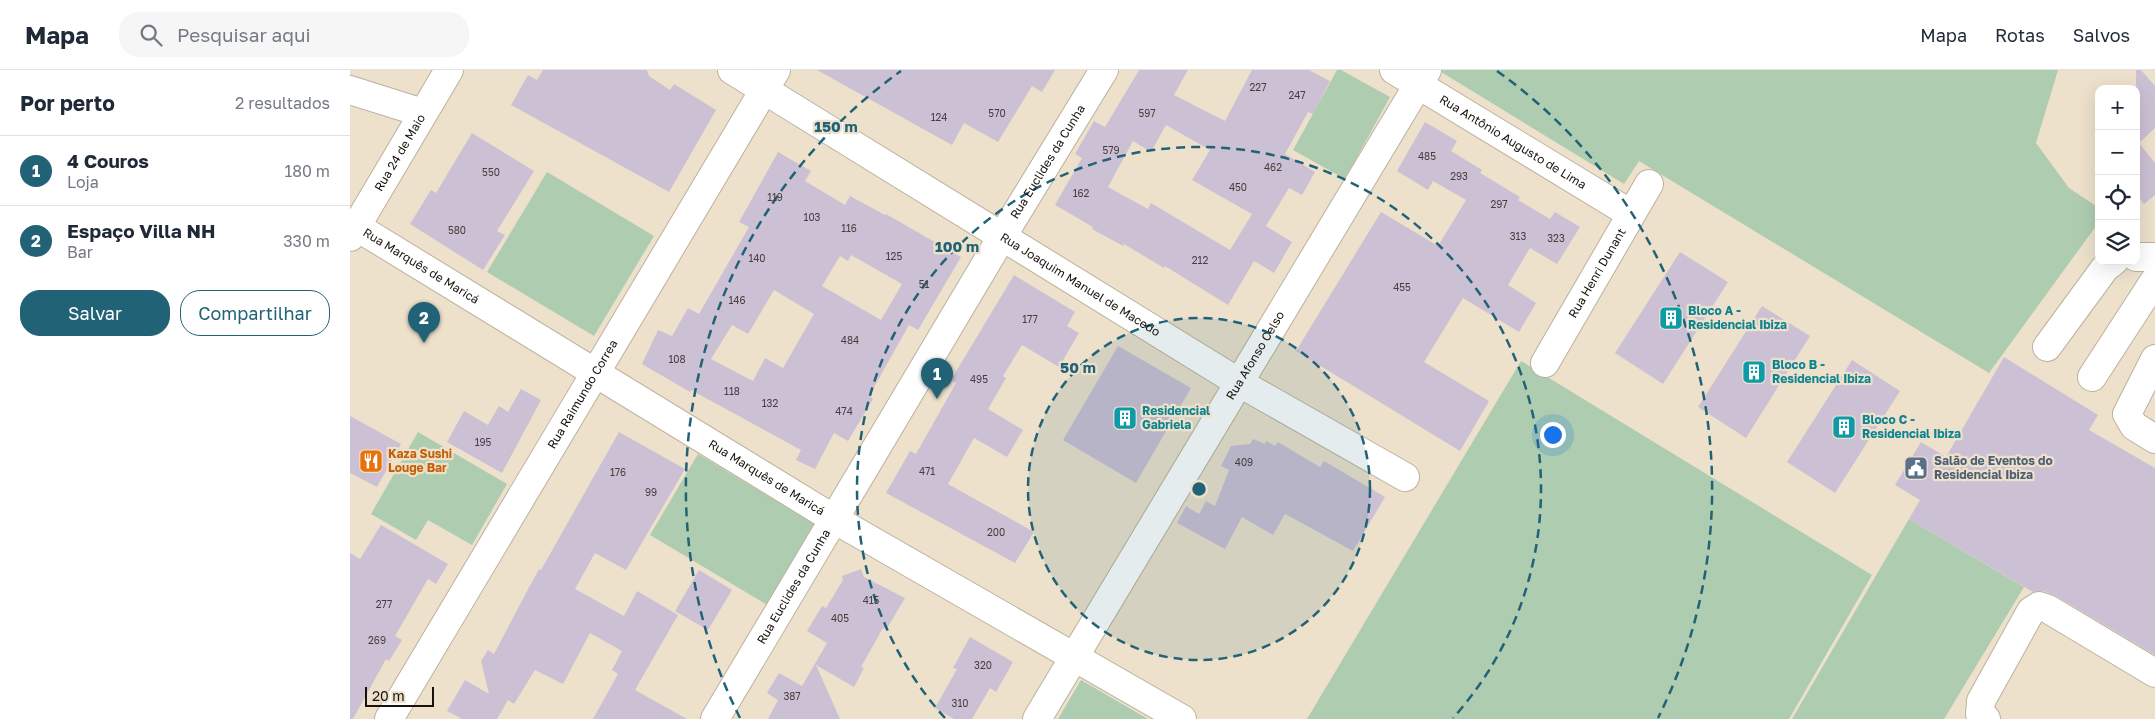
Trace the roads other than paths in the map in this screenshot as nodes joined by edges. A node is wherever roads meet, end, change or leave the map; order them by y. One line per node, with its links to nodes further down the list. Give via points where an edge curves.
1 (449, 70): 8 (street, Rua 24 de Maio)
2 (732, 70): 6 (street, Rua Joaquim Manuel de Macedo)
3 (1104, 70): 12 (street, Rua Euclides da Cunha)
4 (1394, 70): 5 (street, Rua Antônio Augusto de Lima)
5 (1422, 78): 10 (street, Rua Antônio Augusto de Lima); 22 (street, Rua Afonso Celso)
6 (770, 79): 12 (street, Rua Joaquim Manuel de Macedo); 20 (street, Rua Raimundo Correa)
7 (350, 90): 8 (street)
8 (423, 113): 11 (street, Rua 24 de Maio)
9 (1649, 184): 10 (street, Rua Henri Dunant)
10 (1632, 214): 19 (street, Rua Henri Dunant)
11 (353, 232): 20 (street, Rua Marquês de Maricá)
12 (1003, 236): 22 (street, Rua Joaquim Manuel de Macedo); 25 (street, Rua Euclides da Cunha)
13 (2140, 257): 14 (street)
14 (2155, 257)
15 (2109, 265): 17 (street)
16 (2155, 280): 21 (street)
17 (2047, 346)
18 (2155, 359): 23 (street, via 2127,414 2134,426)
19 (1545, 363)
20 (594, 373): 25 (street, Rua Marquês de Maricá); 28 (street, Rua Raimundo Correa)
21 (2092, 377)
22 (1238, 382): 24 (street, Rua Joaquim Manuel de Macedo); 26 (street, Rua Afonso Celso)
23 (2155, 439)
24 (1405, 477)
25 (834, 520): 26 (street, Rua Marquês de Maricá); 29 (street, Rua Euclides da Cunha)
26 (1073, 658): 30 (street, Rua Afonso Celso); 31 (street, Rua Marquês de Maricá)
27 (2155, 673): 32 (street, via 2039,606 2031,611 1981,701 1980,714)
28 (389, 719)
29 (715, 719)
30 (1037, 719)
31 (1182, 719)
32 (1986, 719)

